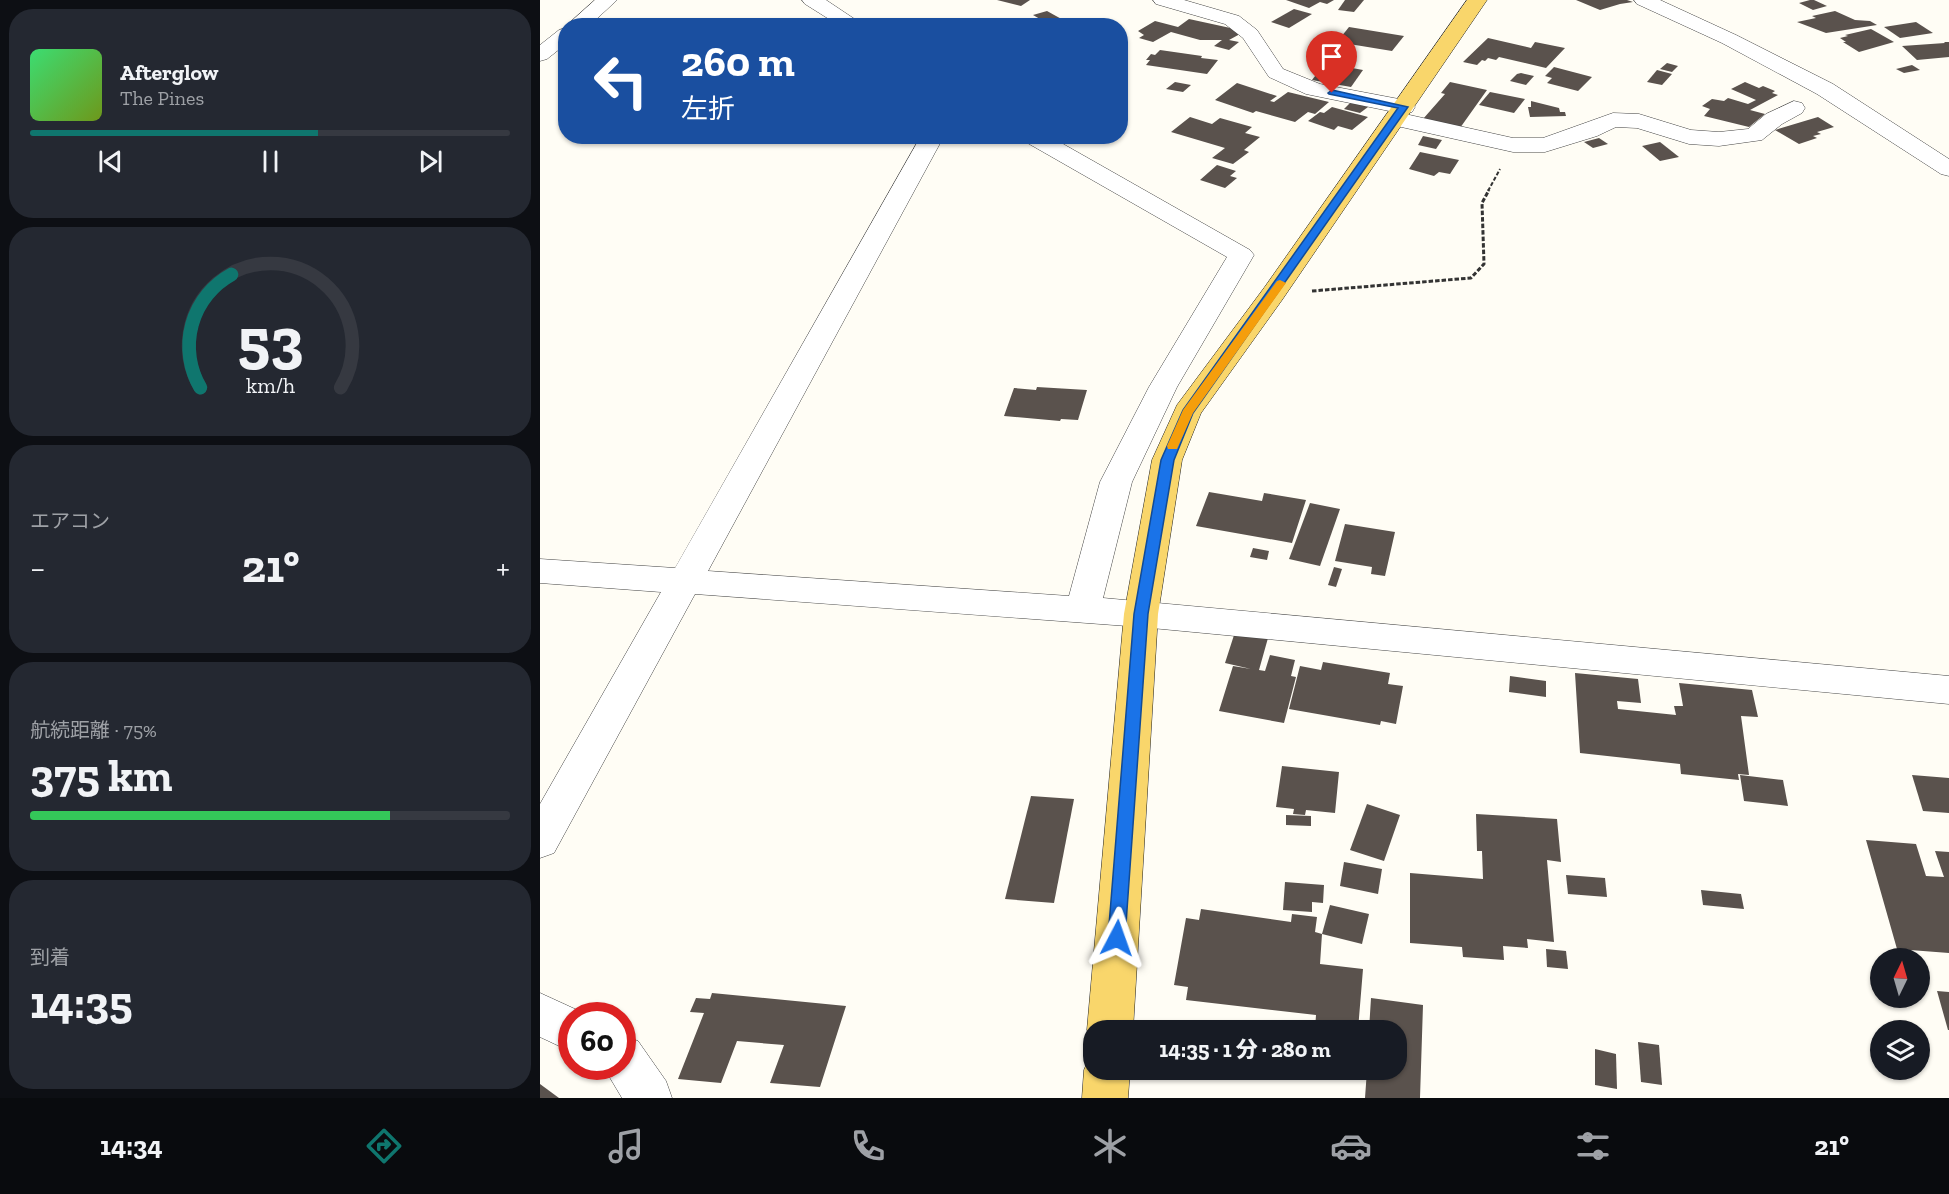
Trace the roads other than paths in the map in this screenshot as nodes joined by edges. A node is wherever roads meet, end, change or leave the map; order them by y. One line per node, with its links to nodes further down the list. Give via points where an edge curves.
1 (607, 0): 6 (street)
2 (812, 0): 7 (street)
3 (1163, 0): 11 (street, via 1232,20 1250,34 1276,73 1314,89)
4 (1477, 0): 11 (main road)
5 (1644, 0): 14 (street, via 1825,89)
6 (586, 18)
7 (842, 18)
8 (558, 40): 9 (street)
9 (540, 55)
10 (1794, 108): 11 (street, via 1754,135 1689,137 1639,121 1613,120 1545,145 1513,145)
11 (1400, 113): 18 (main road, via 1187,412 1167,460)
12 (929, 144): 16 (street)
13 (1046, 144): 17 (street, via 1241,255 1163,387 1116,482)
14 (1949, 169)
15 (540, 571): 16 (street)
16 (683, 581): 17 (street); 20 (street)
17 (1083, 610): 18 (street)
18 (1141, 614): 19 (street); 22 (main road)
19 (1949, 690)
20 (540, 841)
21 (540, 1014): 23 (street)
22 (1111, 1020)
23 (558, 1023)
24 (636, 1078): 26 (street)
25 (1106, 1080): 27 (main road)
26 (649, 1098)
27 (1105, 1098)

